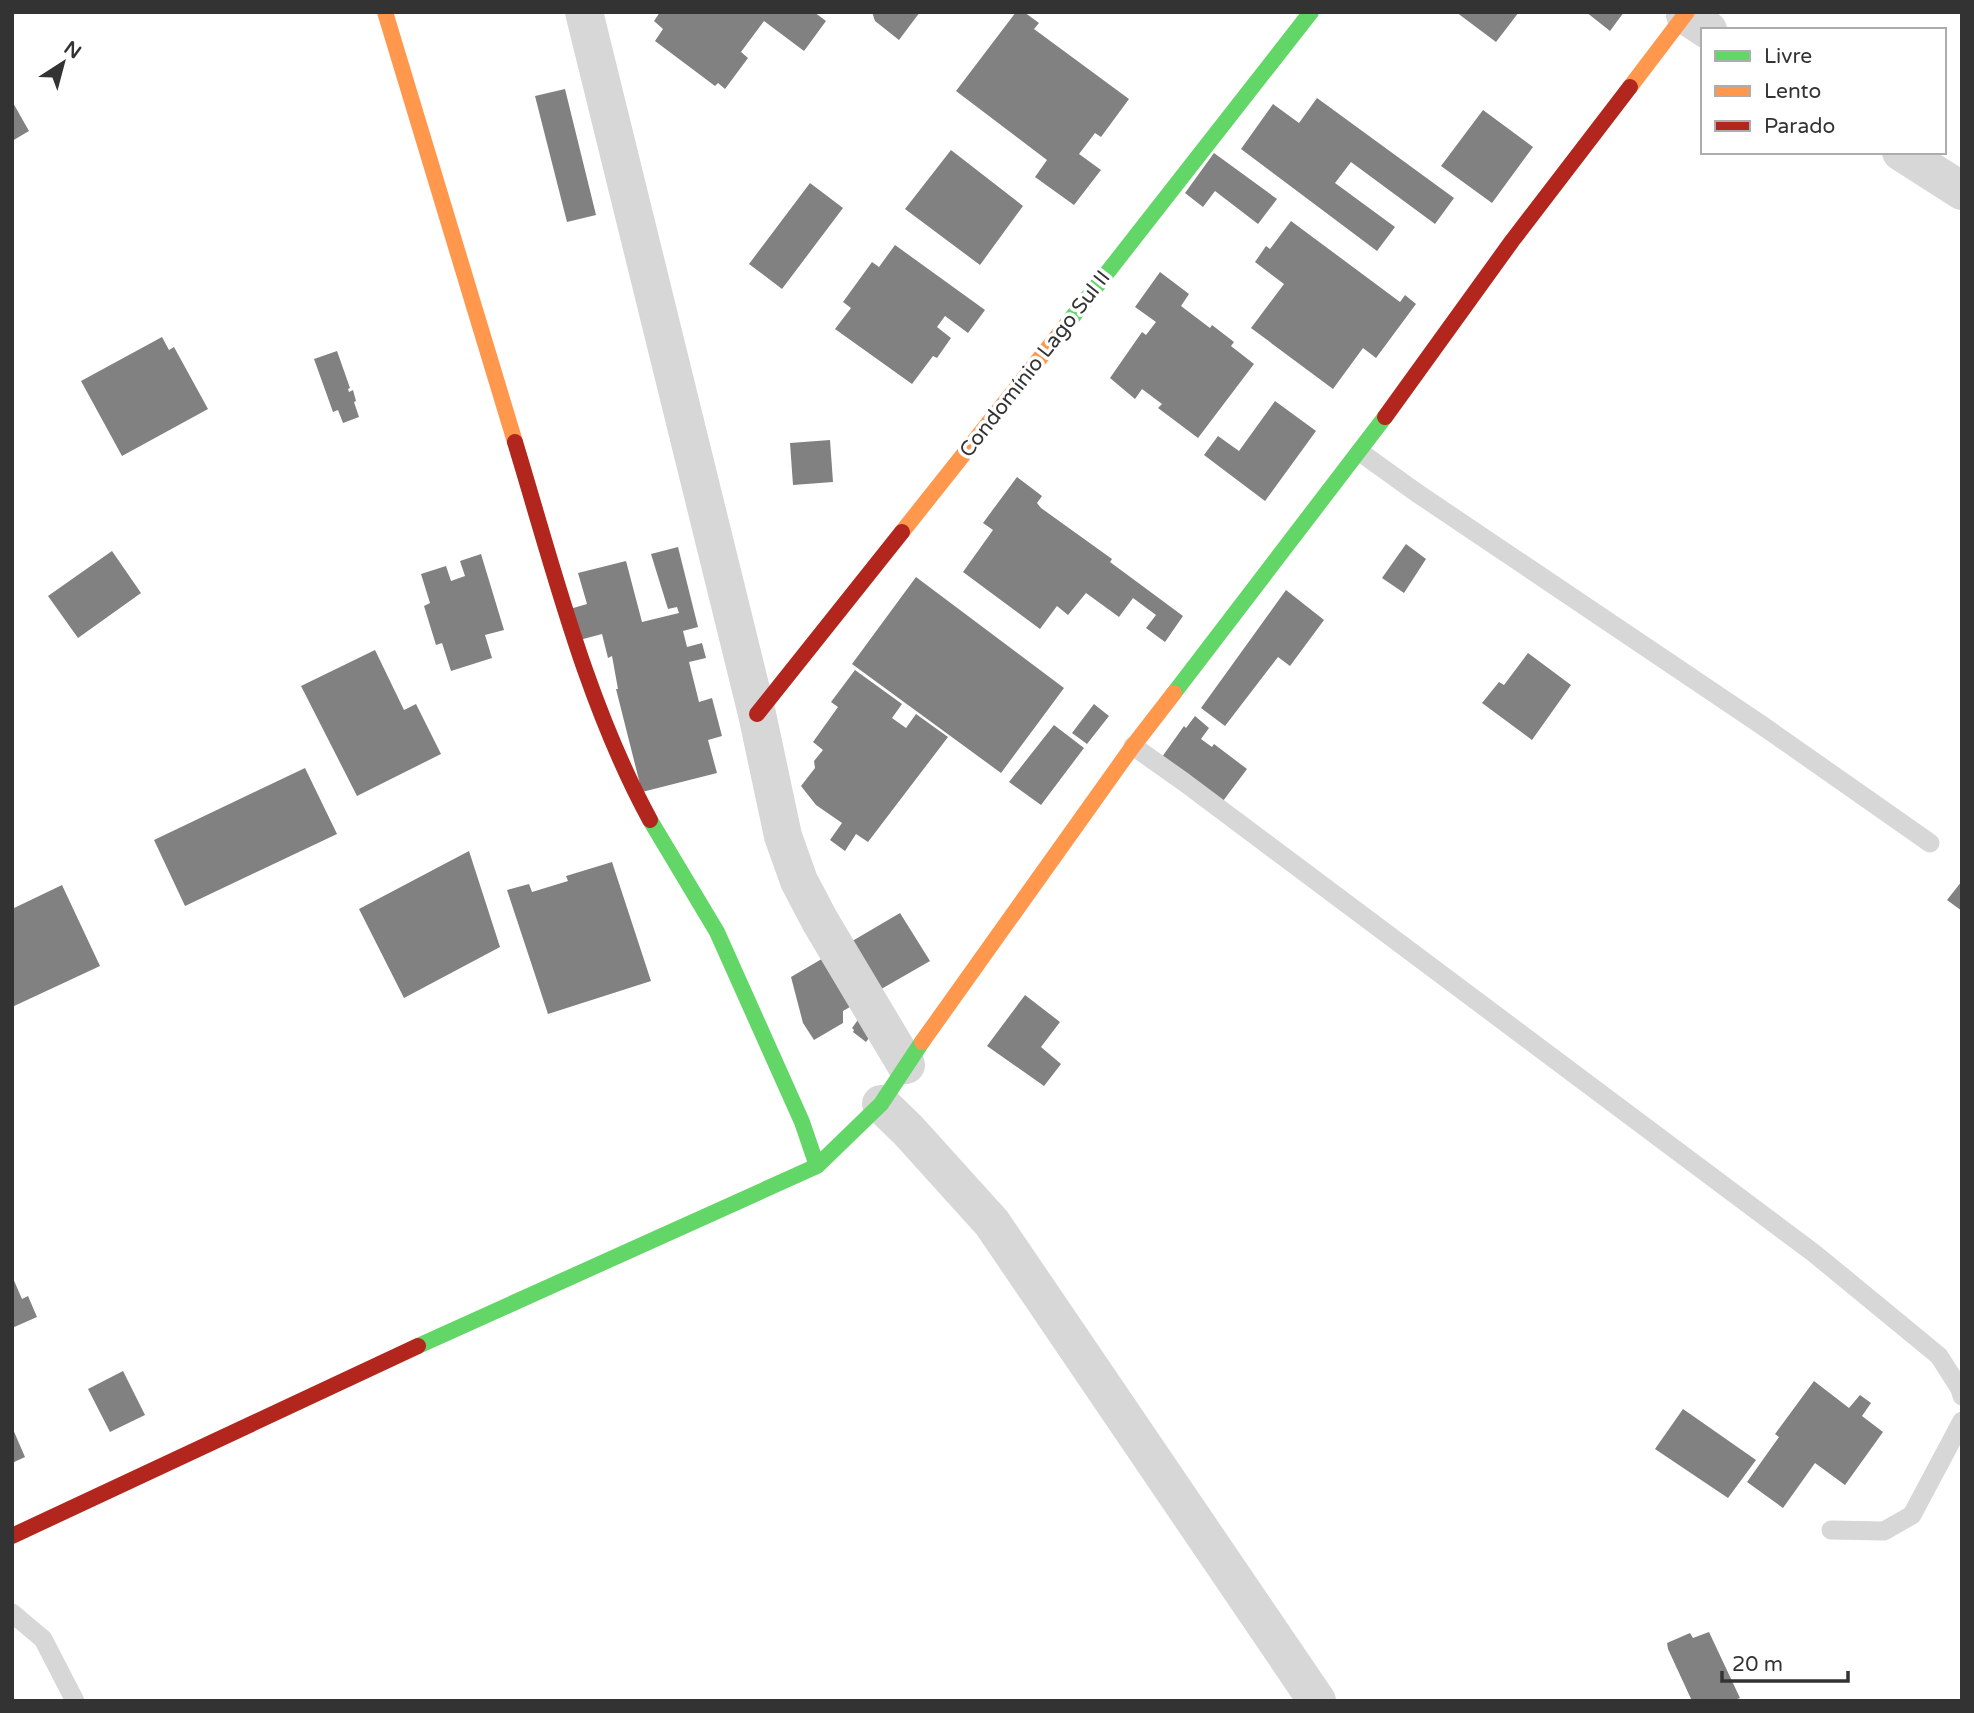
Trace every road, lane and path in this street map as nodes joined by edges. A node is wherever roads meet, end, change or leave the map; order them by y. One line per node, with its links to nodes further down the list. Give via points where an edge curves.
1 (385, 12): 13 (street, via 589,686 628,780 717,932)
2 (584, 12): 8 (street)
3 (1311, 12): 8 (street, Condomínio Lago Sul II)
4 (1693, 19): 7 (street, via 1512,241)
5 (1904, 154): 6 (street)
6 (1962, 191)
7 (1360, 452): 9 (street); 10 (lane)
8 (757, 714): 11 (street, via 783,836 799,881)
9 (1133, 746): 11 (street); 14 (lane, via 1815,1254 1939,1356)
10 (1930, 843)
11 (906, 1065): 12 (street)
12 (881, 1104): 13 (street); 20 (street, via 992,1223)
13 (817, 1166): 17 (street)
14 (1962, 1396)
15 (1962, 1421): 16 (lane, via 1912,1514 1884,1531)
16 (1831, 1530)
17 (12, 1536)
18 (12, 1613): 19 (lane, via 43,1639)
19 (75, 1701)
20 (1317, 1701)

